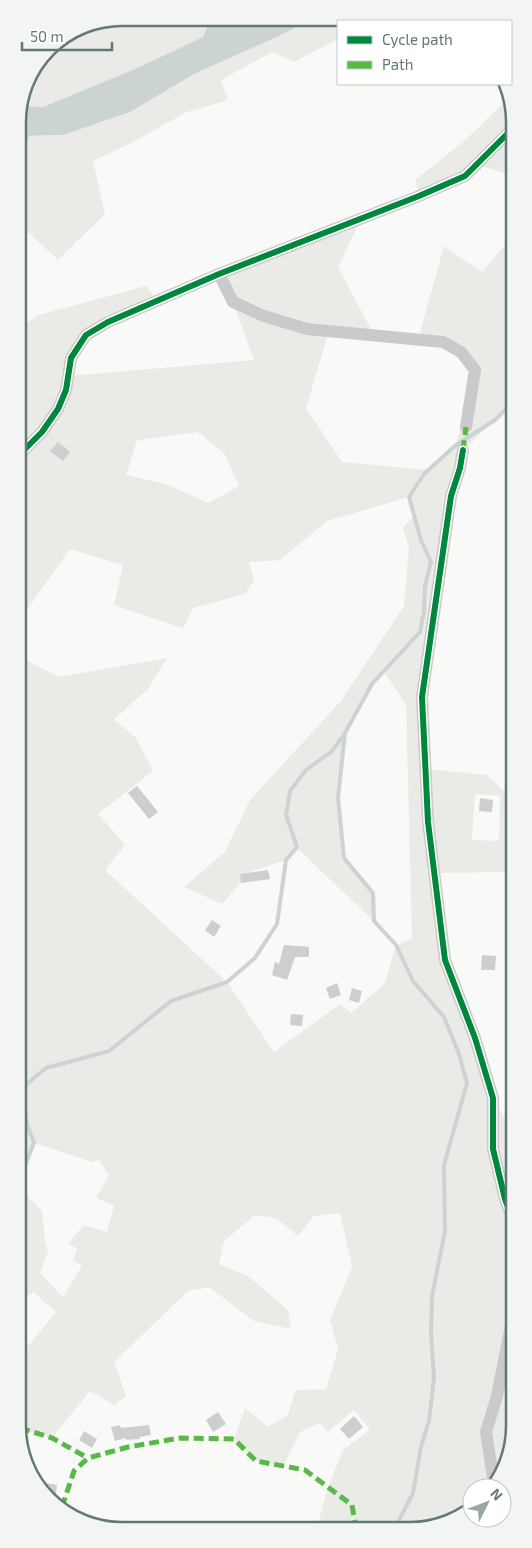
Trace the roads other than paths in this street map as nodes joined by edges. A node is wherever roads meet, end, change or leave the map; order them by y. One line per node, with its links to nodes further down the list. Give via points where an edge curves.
1 (506, 134): 2 (street, via 465,176)
2 (220, 274): 3 (street, via 233,302 264,316 307,329 443,342 461,352 475,370); 4 (street, via 108,322 86,335 71,358 66,390 58,410)
3 (466, 427)
4 (26, 448)
5 (463, 450): 6 (street, via 451,496 422,697 428,822 445,960 475,1038 493,1098 493,1150)
6 (506, 1202)
7 (506, 1351): 8 (street, via 486,1432)
8 (493, 1474)

